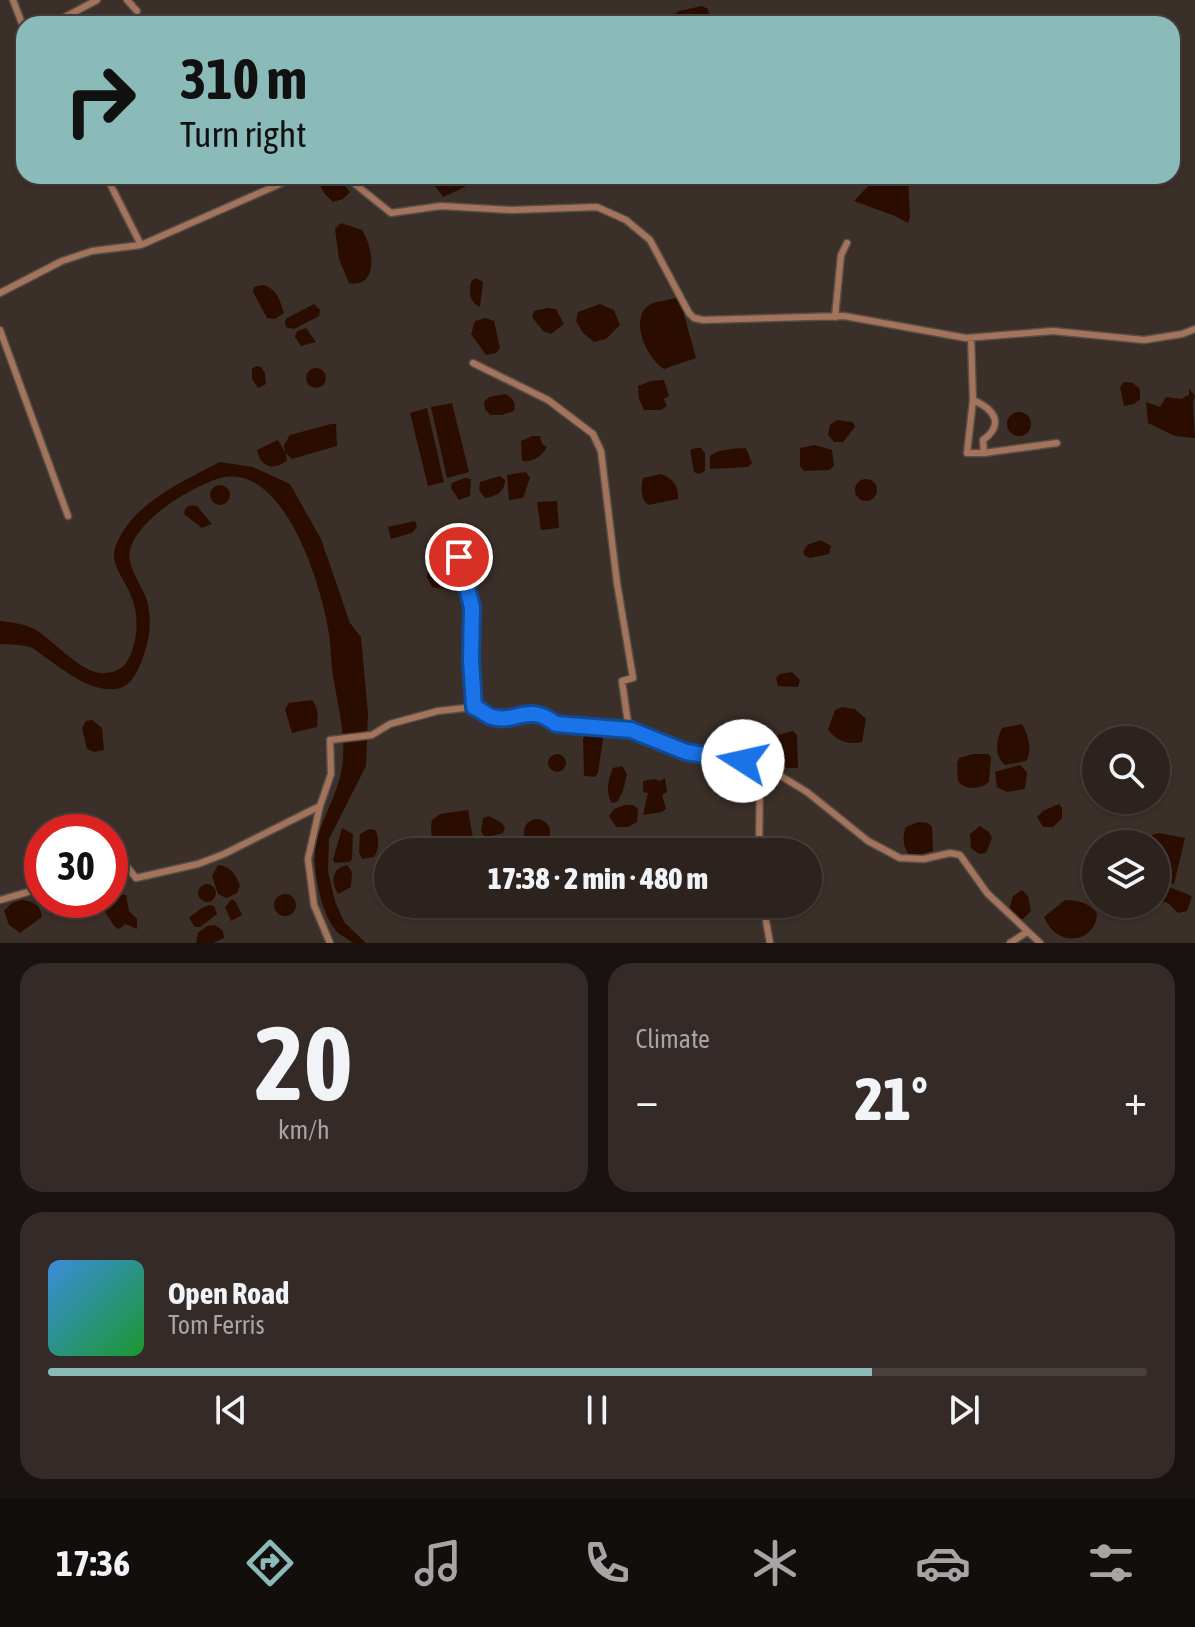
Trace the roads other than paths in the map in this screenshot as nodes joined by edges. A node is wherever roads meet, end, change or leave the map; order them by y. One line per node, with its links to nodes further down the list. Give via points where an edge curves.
1 (97, 0): 4 (street)
2 (127, 0): 3 (street)
3 (137, 11)
4 (67, 16)
5 (110, 184): 9 (street)
6 (280, 184): 9 (street)
7 (355, 184): 11 (street, via 391,213 441,206 597,207 626,220 650,240 694,318)
8 (847, 243): 11 (street, via 841,255)
9 (141, 245): 10 (street, via 62,261)
10 (0, 293)
11 (835, 317): 14 (street)
12 (1195, 329): 14 (street, via 1144,340 1053,331)
13 (0, 330): 19 (street)
14 (971, 338): 16 (street)
15 (473, 363): 22 (street, via 559,407 593,434 601,451 633,678 622,681)
16 (973, 400): 18 (street, via 994,414 995,427 983,440); 18 (street, via 967,453)
17 (1057, 443): 18 (street)
18 (984, 453)
19 (68, 516)
20 (459, 557): 21 (street, via 472,607)
21 (474, 707): 22 (street, via 492,717 530,713 556,724); 24 (street, via 413,717 372,735 330,740 331,774)
22 (629, 730): 23 (street, via 686,752)
23 (760, 766): 25 (street); 30 (street, via 807,792 868,841 900,858 960,855 987,893)
24 (320, 806): 26 (street, via 198,864 136,878); 31 (street, via 308,859 314,905)
25 (759, 838)
26 (128, 868)
27 (24, 893): 28 (street)
28 (0, 900)
29 (766, 918): 32 (street)
30 (1027, 932): 33 (street); 34 (street)
31 (330, 943)
32 (770, 943)
33 (1010, 943)
34 (1040, 943)

